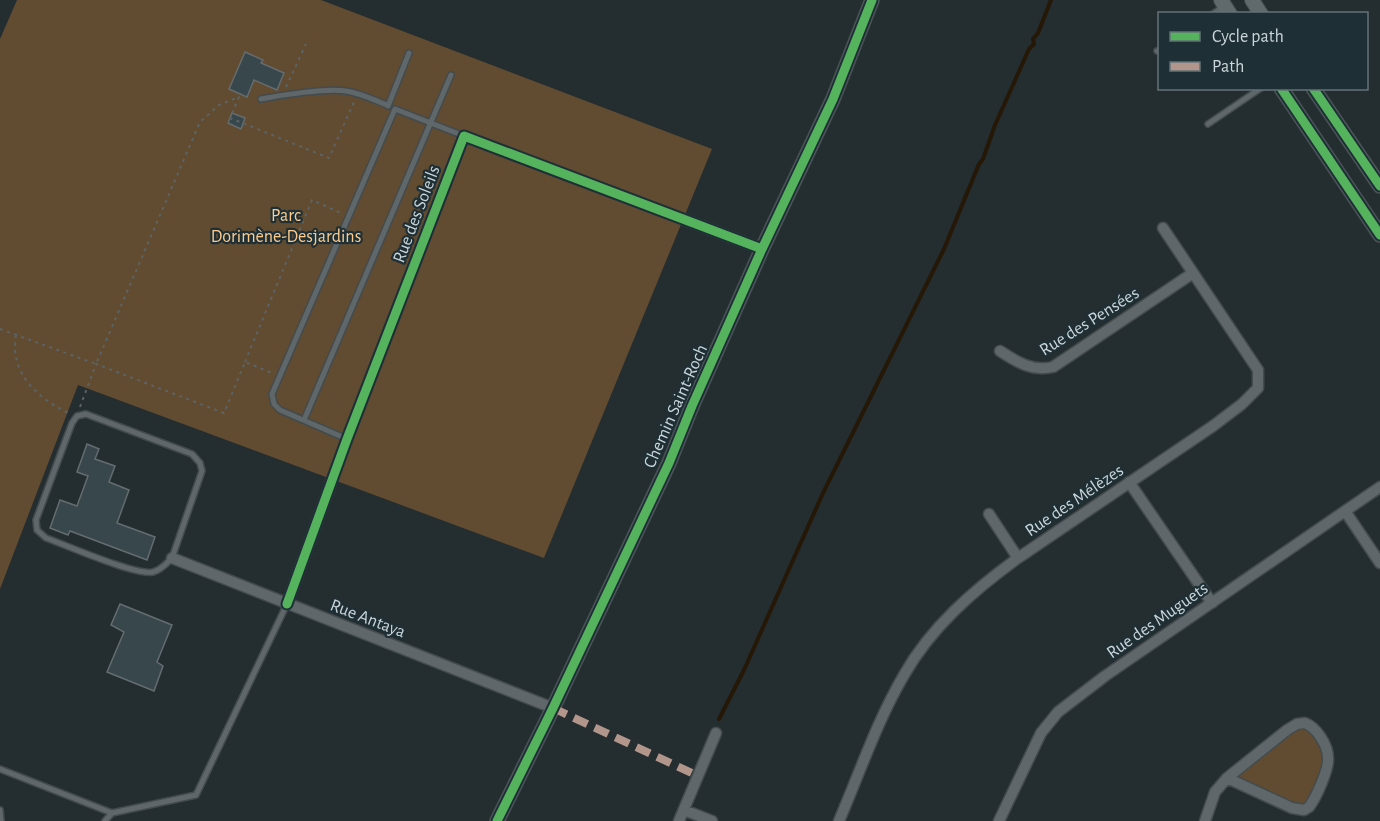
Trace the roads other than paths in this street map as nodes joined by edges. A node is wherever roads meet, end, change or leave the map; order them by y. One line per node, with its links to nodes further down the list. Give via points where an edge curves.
1 (872, 0): 18 (main road, Chemin Saint-Roch, via 833,99)
2 (409, 53): 8 (lane)
3 (451, 75): 10 (lane)
4 (1258, 90): 11 (lane)
5 (1282, 90): 14 (main road)
6 (1314, 90): 12 (main road)
7 (261, 99): 8 (lane, via 344,91)
8 (387, 105): 9 (lane)
9 (395, 109): 10 (lane); 21 (lane, via 272,394 280,410)
10 (430, 124): 13 (lane); 21 (lane)
11 (1208, 124)
12 (1339, 127): 14 (main road); 15 (main road)
13 (464, 136): 18 (street); 22 (street, Rue des Soleils)
14 (1316, 140): 17 (main road)
15 (1380, 186)
16 (1163, 228): 19 (street, Rue des Mélèzes)
17 (1380, 235)
18 (762, 249): 32 (main road, Chemin Saint-Roch, via 669,462)
19 (1193, 273): 20 (street, Rue des Pensées, via 1053,367 1031,368); 23 (street, Rue des Mélèzes, via 1258,370 1258,387 1214,426)
20 (1000, 351)
21 (304, 420): 22 (lane)
22 (347, 439): 31 (street, Rue des Soleils)
23 (1129, 482): 28 (street, Rue des Mélèzes); 30 (street)
24 (1380, 487): 25 (street, Rue des Muguets)
25 (1345, 511): 29 (street); 30 (street, Rue des Muguets)
26 (989, 514): 28 (street)
27 (172, 558): 27 (lane, via 152,572 140,572 46,538 37,530 36,520 77,416 86,414 192,454 200,463 202,471); 31 (street, Rue Antaya)
28 (1018, 558): 44 (street, Rue des Mélèzes, via 958,607 914,658 875,732)
29 (1380, 563)
30 (1212, 603): 45 (street, Rue des Muguets, via 1058,711 1041,733)
31 (287, 604): 32 (street, Rue Antaya); 38 (lane, via 196,795)
32 (553, 708): 41 (main road, Chemin Saint-Roch)
33 (716, 733): 37 (street)
34 (0, 769): 38 (lane)
35 (1227, 778): 35 (street, via 1304,810 1313,802 1329,757 1312,726 1296,724); 46 (street, via 1215,792)
36 (0, 810): 39 (lane)
37 (684, 810): 42 (street); 43 (street)
38 (112, 813): 40 (lane)
39 (1, 821)
40 (105, 821)
41 (497, 821)
42 (679, 821)
43 (712, 821)
44 (839, 821)
45 (999, 821)
46 (1205, 821)

